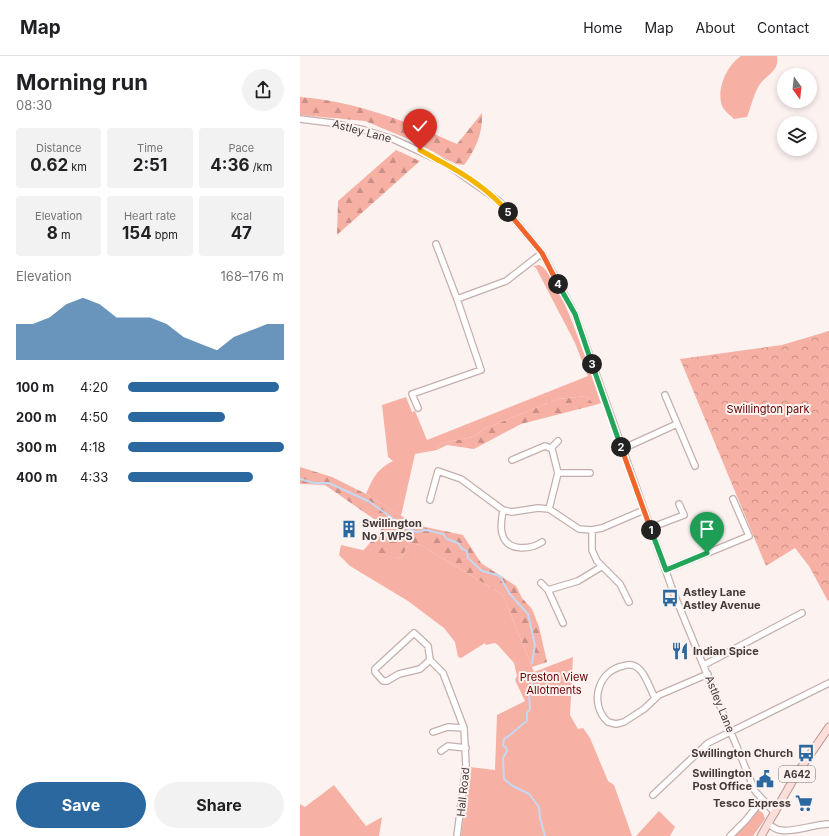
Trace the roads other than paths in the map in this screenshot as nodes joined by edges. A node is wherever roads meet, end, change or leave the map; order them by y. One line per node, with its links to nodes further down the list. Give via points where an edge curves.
1 (300, 119): 3 (street, Astley Lane, via 364,130 393,139 445,163 499,202)
2 (436, 244): 4 (street)
3 (542, 253): 4 (street, via 506,281); 10 (street, Astley Lane, via 575,314)
4 (457, 299): 6 (street, via 481,370 412,394)
5 (665, 395): 7 (street)
6 (418, 408)
7 (677, 424): 10 (street); 12 (street)
8 (558, 441): 9 (street)
9 (551, 448): 11 (street, via 545,446); 13 (street)
10 (622, 449): 20 (street, Astley Lane)
11 (512, 460)
12 (695, 466)
13 (558, 473): 14 (street); 18 (street)
14 (590, 473)
15 (733, 499): 25 (street, via 748,536)
16 (430, 500): 19 (street, via 438,469 461,479)
17 (679, 504): 21 (street, via 684,515)
18 (549, 509): 19 (street, via 512,512); 22 (street, via 579,529)
19 (503, 510): 23 (street, via 502,533 506,542 526,549)
20 (644, 510): 21 (street, Astley Lane); 22 (street)
21 (650, 528): 25 (street, Astley Lane)
22 (592, 530): 24 (street, via 592,550)
23 (542, 542)
24 (601, 567): 27 (street, via 578,581); 28 (street, via 620,584)
25 (666, 570): 32 (street, Astley Lane)
26 (541, 583): 27 (street)
27 (548, 590): 30 (street)
28 (629, 602)
29 (802, 613): 32 (street)
30 (563, 623)
31 (430, 660): 31 (street, via 428,646 412,634 375,669 375,672 383,681 388,681 399,674 420,668); 37 (street, Hall Road, via 443,673)
32 (704, 665): 33 (street, Astley Lane)
33 (708, 674): 35 (street); 39 (street, Astley Lane)
34 (829, 683): 39 (street)
35 (655, 698): 35 (street, via 624,722 612,723 605,720 601,713 599,687 602,678 609,671 633,665 640,670)
36 (829, 727): 44 (main road, A642, via 796,775)
37 (464, 728): 38 (street, via 448,727); 40 (street, Hall Road)
38 (433, 732)
39 (731, 732): 42 (street, via 708,742); 43 (street, Astley Lane, via 755,791)
40 (466, 748): 41 (street, via 448,746); 47 (street, Hall Road)
41 (441, 751)
42 (653, 795)
43 (762, 800): 44 (street, Astley Lane); 48 (street)
44 (775, 813): 45 (main road, A642)
45 (768, 824): 46 (street, via 779,830 790,831); 49 (main road, A642)
46 (829, 824)
47 (457, 836)
48 (730, 836)
49 (761, 836)

